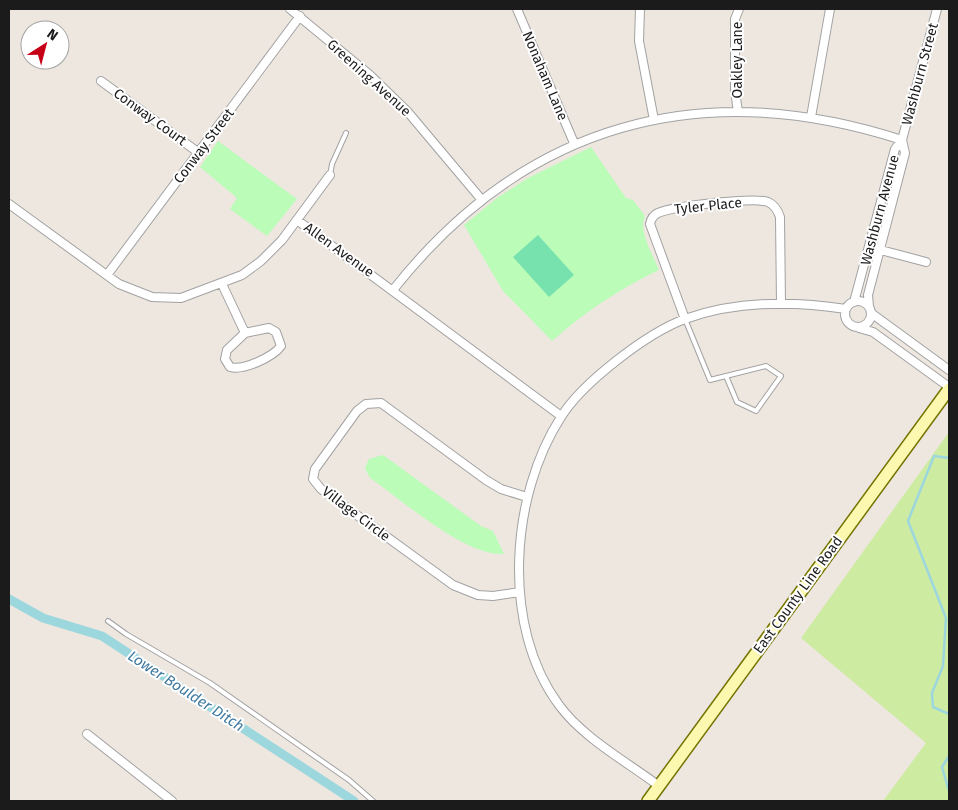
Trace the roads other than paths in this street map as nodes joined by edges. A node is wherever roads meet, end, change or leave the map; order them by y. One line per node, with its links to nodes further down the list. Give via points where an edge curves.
1 (290, 9): 7 (street, Greening Avenue)
2 (517, 9): 14 (street, Nonaham Lane)
3 (640, 9): 11 (street, via 639,41)
4 (739, 9): 9 (street, Oakley Lane, via 735,19)
5 (830, 9): 10 (street)
6 (937, 9): 13 (street, Washburn Street)
7 (300, 16): 15 (street, Conway Street); 17 (street, Greening Avenue, via 370,75 406,111)
8 (101, 81): 15 (street, Conway Court)
9 (738, 112): 10 (street); 11 (street)
10 (811, 117): 13 (street)
11 (654, 120): 14 (street)
12 (346, 133): 16 (lane)
13 (902, 140): 20 (street, Washburn Avenue, via 895,150); 21 (street, Washburn Avenue, via 905,153)
14 (574, 144): 17 (street)
15 (199, 153): 23 (street, Conway Street)
16 (330, 175): 19 (street)
17 (481, 199): 25 (street, via 447,229)
18 (9, 204): 23 (street, Allen Avenue)
19 (297, 220): 24 (street, Allen Avenue, via 261,261); 25 (street, Allen Avenue)
20 (870, 248): 21 (street); 26 (street, Washburn Avenue)
21 (880, 250): 22 (street); 29 (street, Washburn Avenue, via 868,295)
22 (926, 262)
23 (108, 275): 24 (street, Allen Avenue, via 134,292 152,297 180,298)
24 (222, 284): 32 (street)
25 (393, 290): 36 (street, Allen Avenue)
26 (854, 302): 28 (street); 29 (street, via 862,302)
27 (780, 304): 28 (street); 30 (street, via 726,310); 30 (street, Tyler Place, via 780,217 774,205 767,202 723,202 683,207 656,213 650,224)
28 (846, 310): 31 (street, via 847,322)
29 (870, 310): 31 (street, via 867,325); 33 (street)
30 (684, 320): 34 (lane, via 710,380); 36 (street, via 625,354 594,380)
31 (859, 328): 35 (street, via 873,332)
32 (245, 333): 32 (street, via 269,328 276,332 281,346 276,352 240,369 230,367 225,359 227,350)
33 (949, 370)
34 (726, 376): 34 (lane, via 737,402 756,411 781,376 766,366)
35 (949, 388): 41 (main road, East County Line Road)
36 (561, 416): 37 (street, via 547,442)
37 (528, 497): 38 (street, via 518,563); 38 (street, Village Circle, via 486,480 381,403 366,404 357,411 315,469 313,479 321,490 453,585 478,595)
38 (520, 592): 41 (street, via 529,639 541,674 559,705 581,728)
39 (108, 621): 43 (lane, via 210,683 349,780)
40 (87, 734): 42 (street)
41 (659, 786): 44 (main road, East County Line Road)
42 (172, 801)
43 (372, 801)
44 (648, 801)

